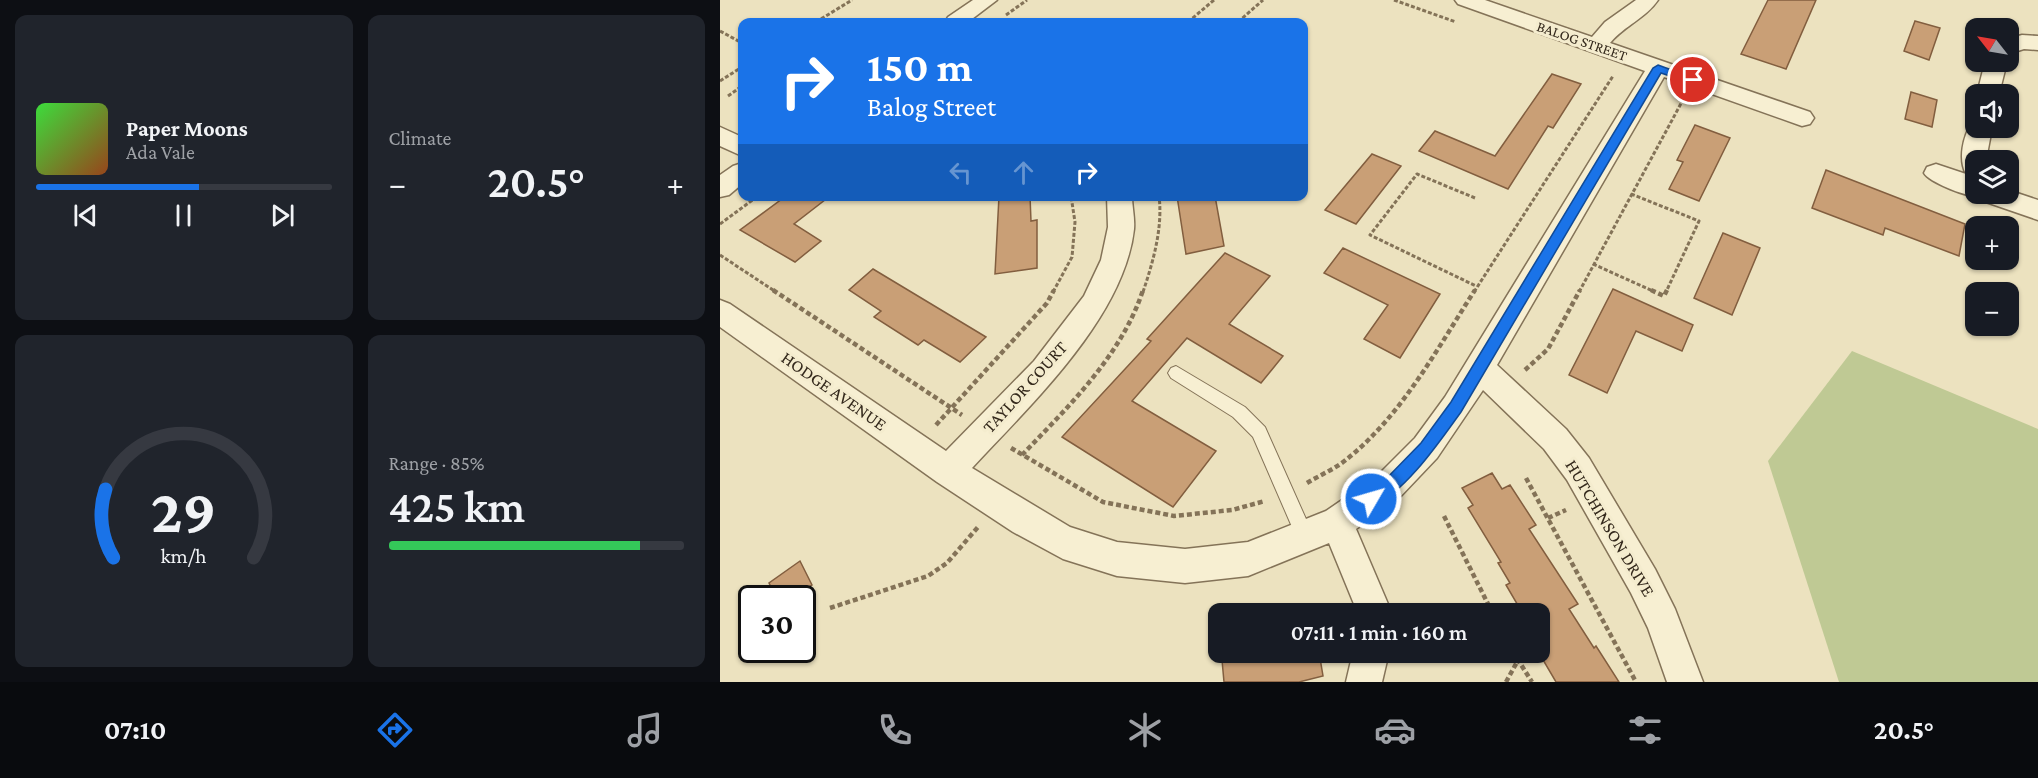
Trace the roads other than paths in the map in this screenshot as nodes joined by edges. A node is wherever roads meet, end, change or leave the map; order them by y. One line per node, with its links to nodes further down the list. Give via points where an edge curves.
1 (987, 0): 4 (street)
2 (1465, 0): 7 (street, BALOG STREET)
3 (1648, 0): 7 (street, via 1612,27)
4 (961, 18)
5 (2019, 43): 6 (street)
6 (2038, 43)
7 (1596, 46): 8 (street, BALOG STREET)
8 (1658, 68): 9 (street, BALOG STREET); 20 (street, HODGE AVENUE)
9 (1802, 118)
10 (720, 135): 11 (street)
11 (738, 146)
12 (1936, 173): 14 (street)
13 (738, 175): 15 (street)
14 (1965, 184)
15 (720, 188)
16 (1119, 201): 22 (street, TAYLOR COURT, via 1121,227 1114,260 1095,303 1044,370)
17 (2019, 203): 18 (street)
18 (2038, 210)
19 (720, 312): 22 (street, HODGE AVENUE)
20 (1480, 368): 23 (street, HODGE AVENUE, via 1426,448 1388,487); 28 (street, HUTCHINSON DRIVE, via 1555,439 1578,469 1648,591)
21 (1176, 373): 24 (lane, via 1239,412 1259,432)
22 (948, 471): 24 (street, HODGE AVENUE, via 1063,542 1118,559 1185,566 1248,559)
23 (1337, 523): 24 (street, HODGE AVENUE); 25 (street)
24 (1305, 537)
25 (1371, 603)
26 (1368, 663): 27 (street)
27 (1364, 682)
28 (1685, 682)

